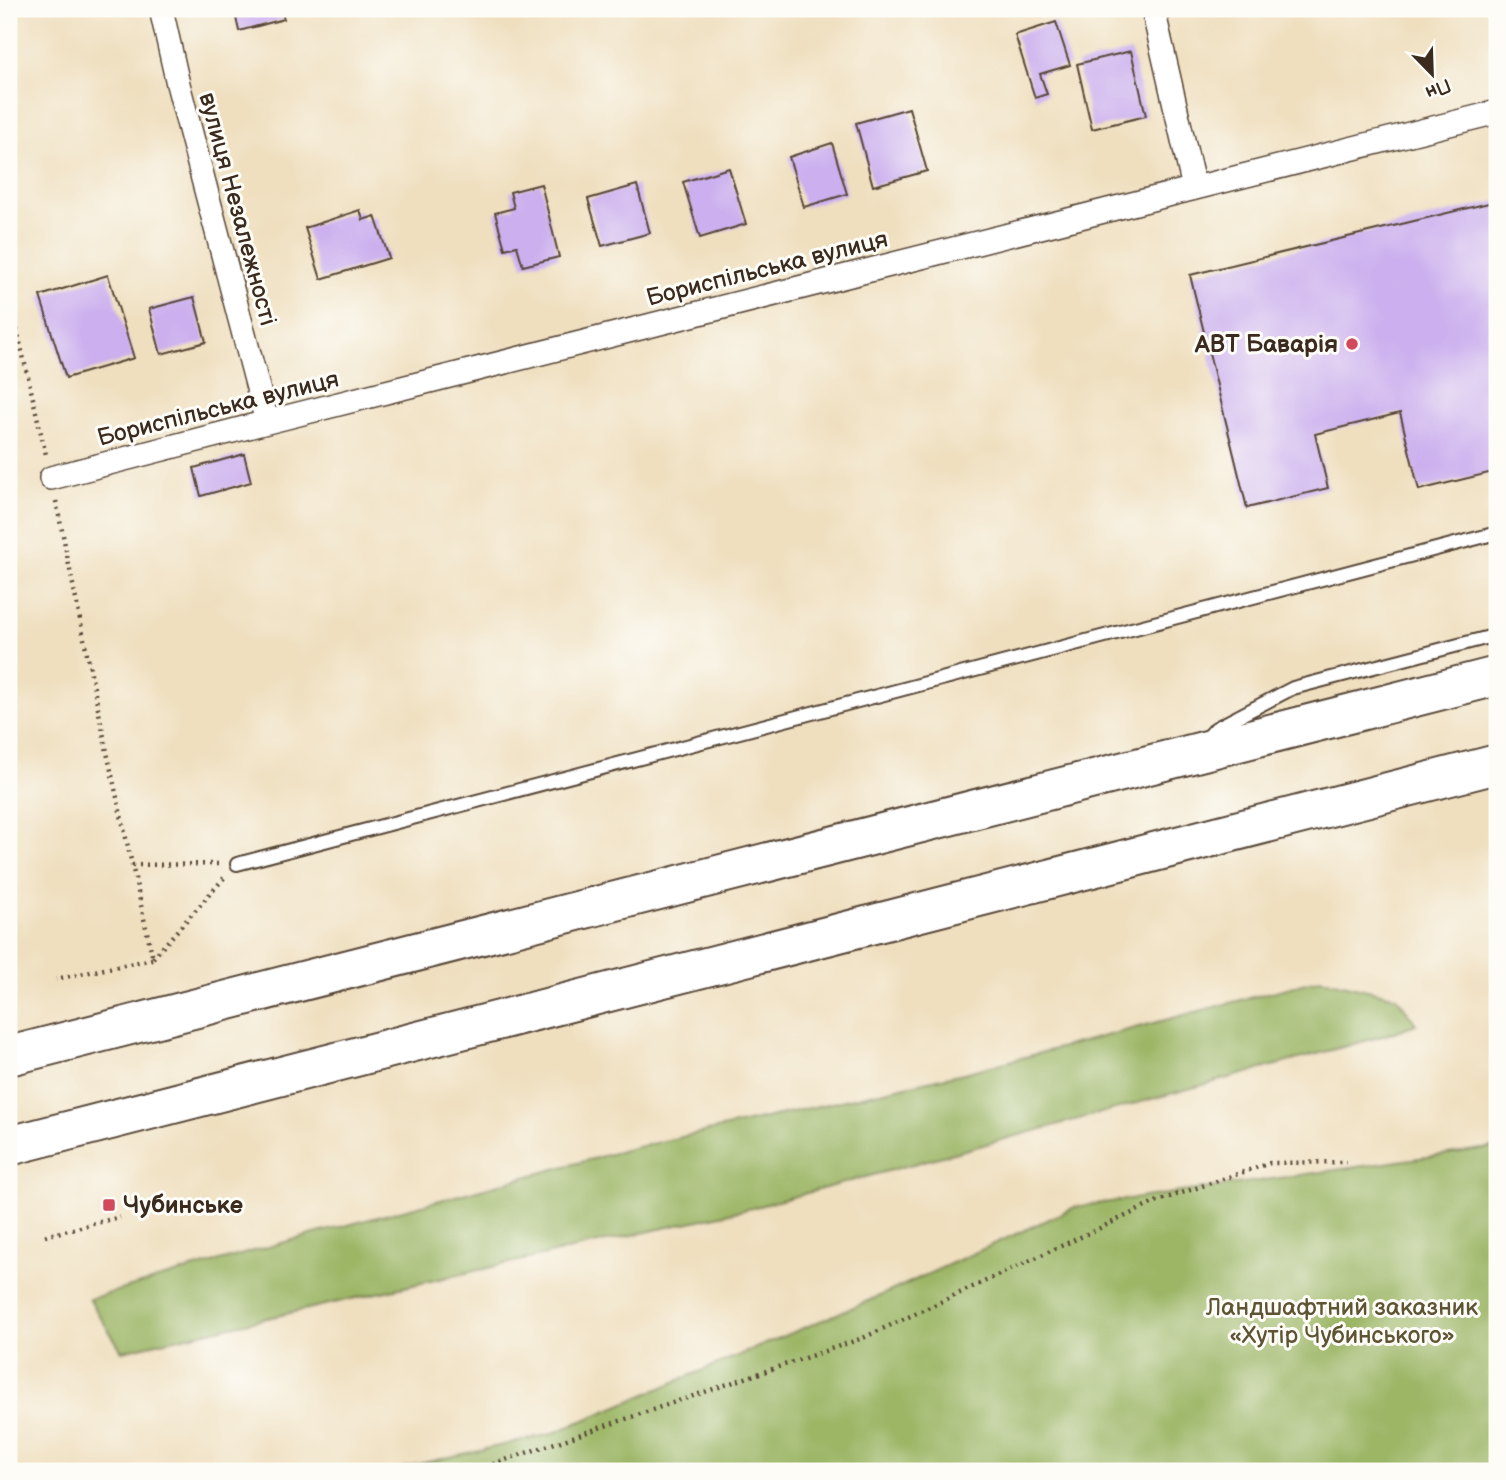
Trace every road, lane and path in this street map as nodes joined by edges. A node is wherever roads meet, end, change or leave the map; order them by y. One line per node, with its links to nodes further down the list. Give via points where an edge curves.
1 (160, 9): 6 (street, вулиця Незалежності)
2 (1153, 9): 4 (street)
3 (1497, 112): 4 (street, Бориспільська вулиця)
4 (1194, 188): 6 (street, Бориспільська вулиця)
5 (9, 295): 7 (path)
6 (267, 422): 7 (street, Бориспільська вулиця)
7 (51, 478): 14 (path)
8 (1497, 533): 13 (lane)
9 (1497, 635): 11 (lane, via 1293,688 1216,728)
10 (1497, 676): 11 (highway)
11 (1192, 753): 17 (highway)
12 (1497, 764): 18 (highway)
13 (237, 864): 14 (path); 15 (path)
14 (132, 865): 15 (path)
15 (152, 959): 16 (path)
16 (56, 979)
17 (9, 1056)
18 (9, 1146)
19 (1346, 1162): 22 (path, via 1270,1163 1158,1201 863,1338)
20 (120, 1217): 21 (path)
21 (45, 1236)
22 (473, 1471)

